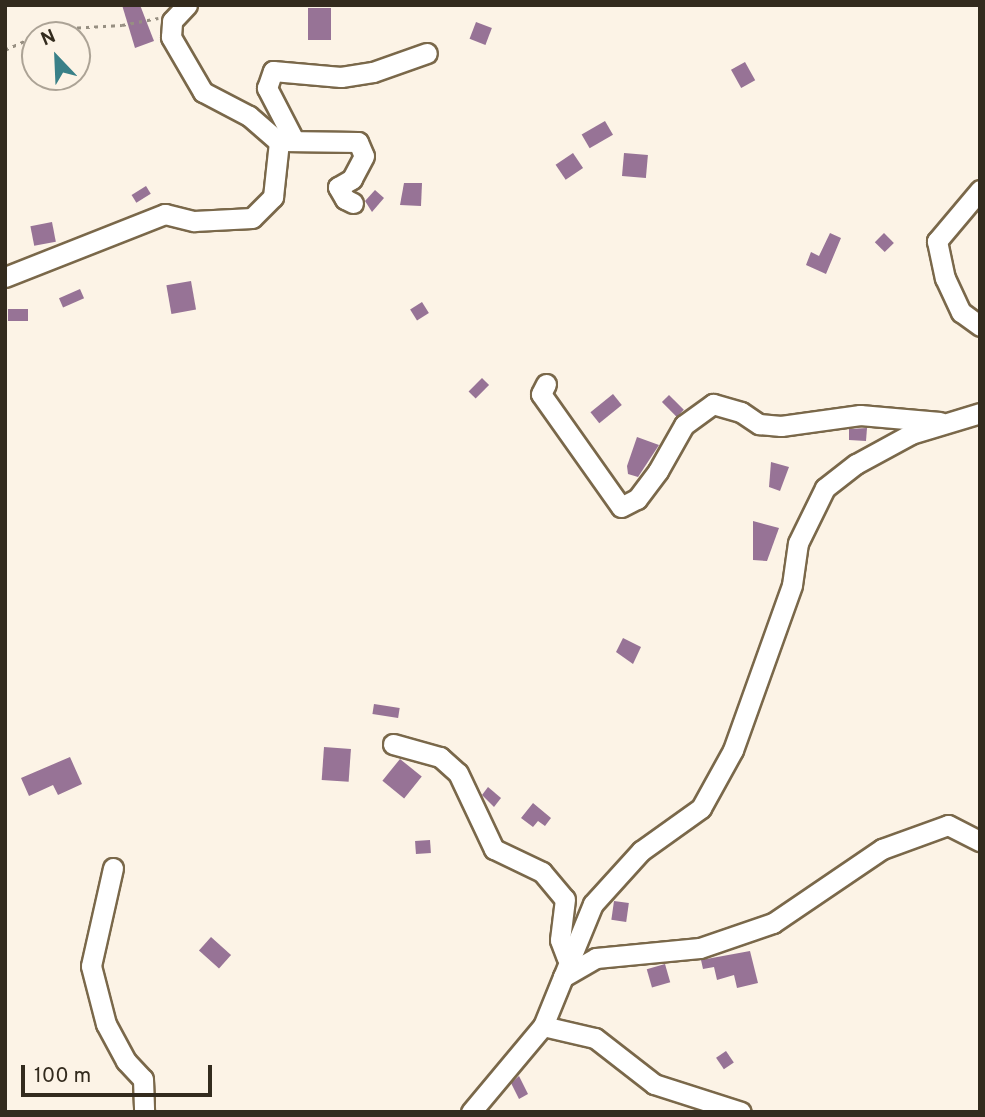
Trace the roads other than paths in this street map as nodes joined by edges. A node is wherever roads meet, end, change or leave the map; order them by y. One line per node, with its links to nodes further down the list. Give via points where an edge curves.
1 (187, 5): 3 (street, via 172,21 171,37 203,92)
2 (427, 53): 3 (street, via 373,72 341,77 273,71 267,88)
3 (286, 141): 5 (street, via 358,142 363,156 352,179 338,187 345,199); 6 (street, via 273,197 252,218 194,221 166,214)
4 (980, 190): 7 (street, via 936,242 945,278 961,312)
5 (354, 203)
6 (5, 277)
7 (980, 326)
8 (546, 384): 10 (street, via 541,394 621,507 637,499 684,425 713,404 741,412 759,424 781,426 860,415)
9 (980, 413): 10 (street)
10 (948, 423): 14 (street, via 911,434 825,488 798,543 792,585 733,750 701,808 642,851 593,904)
11 (393, 744): 14 (street, via 440,757 458,773 494,849 542,872 565,899 560,940)
12 (980, 841): 14 (street, via 948,825 882,849 773,923 700,948 596,957)
13 (113, 868): 16 (street, via 91,966 106,1024 126,1061 143,1079)
14 (565, 968): 15 (street)
15 (543, 1026): 17 (street); 18 (street, via 595,1038 654,1084)
16 (144, 1112)
17 (471, 1112)
18 (741, 1112)

